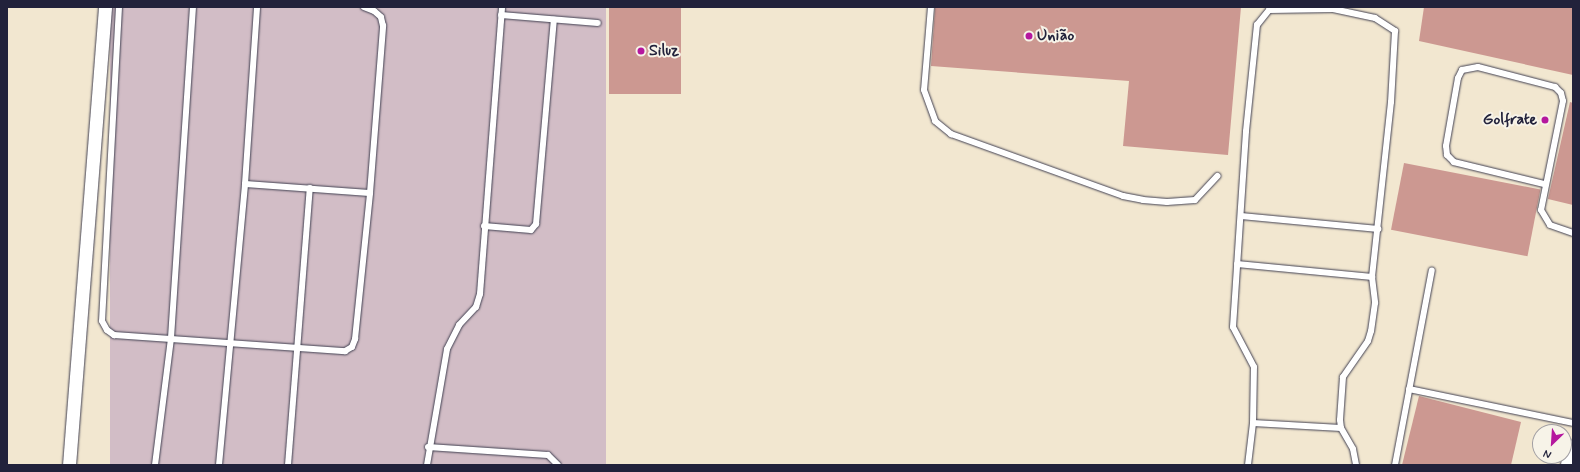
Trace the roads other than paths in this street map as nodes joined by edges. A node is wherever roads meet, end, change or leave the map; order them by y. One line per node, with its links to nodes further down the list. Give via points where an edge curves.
1 (105, 7): 33 (street)
2 (119, 7): 24 (lane, via 102,321 107,330 114,335)
3 (193, 7): 24 (lane)
4 (256, 7): 13 (lane)
5 (364, 7): 16 (lane, via 374,10 381,17 383,26)
6 (502, 7): 9 (lane)
7 (931, 7): 12 (lane, via 924,90 935,121 951,134 1123,196 1143,200 1195,200)
8 (1333, 8): 17 (lane, via 1269,10 1257,26); 19 (lane, via 1375,18 1395,31 1391,102)
9 (501, 15): 10 (lane); 18 (lane)
10 (554, 20): 11 (lane); 18 (lane, via 536,224 531,230)
11 (598, 23)
12 (1217, 176)
13 (245, 184): 15 (lane); 25 (lane)
14 (1544, 184): 14 (lane, via 1563,101 1560,93 1555,87 1478,67 1462,70 1458,78 1446,146 1447,156 1454,162); 20 (lane, via 1542,215 1550,225)
15 (310, 188): 16 (lane); 26 (lane)
16 (370, 193): 26 (lane, via 352,347 345,351)
17 (1241, 216): 19 (lane); 21 (lane)
18 (484, 226): 31 (lane, via 480,294 476,307 459,325 447,349)
19 (1378, 229): 23 (lane)
20 (1573, 233)
21 (1237, 264): 23 (lane); 28 (lane, via 1233,327 1254,367)
22 (1432, 270): 27 (lane)
23 (1372, 277): 30 (lane, via 1375,303 1370,331 1368,340 1343,377)
24 (171, 338): 25 (lane); 34 (lane)
25 (230, 341): 26 (lane); 35 (lane)
26 (297, 346): 36 (lane)
27 (1409, 389): 29 (lane); 41 (lane)
28 (1253, 422): 30 (lane); 39 (lane)
29 (1573, 423)
30 (1341, 428): 40 (lane, via 1353,449)
31 (428, 447): 37 (lane); 38 (lane, via 548,455)
32 (1573, 448): 42 (street)
33 (69, 465)
34 (155, 465)
35 (219, 465)
36 (288, 465)
37 (427, 465)
38 (558, 465)
39 (1248, 465)
40 (1356, 465)
41 (1394, 465)
42 (1569, 465)

